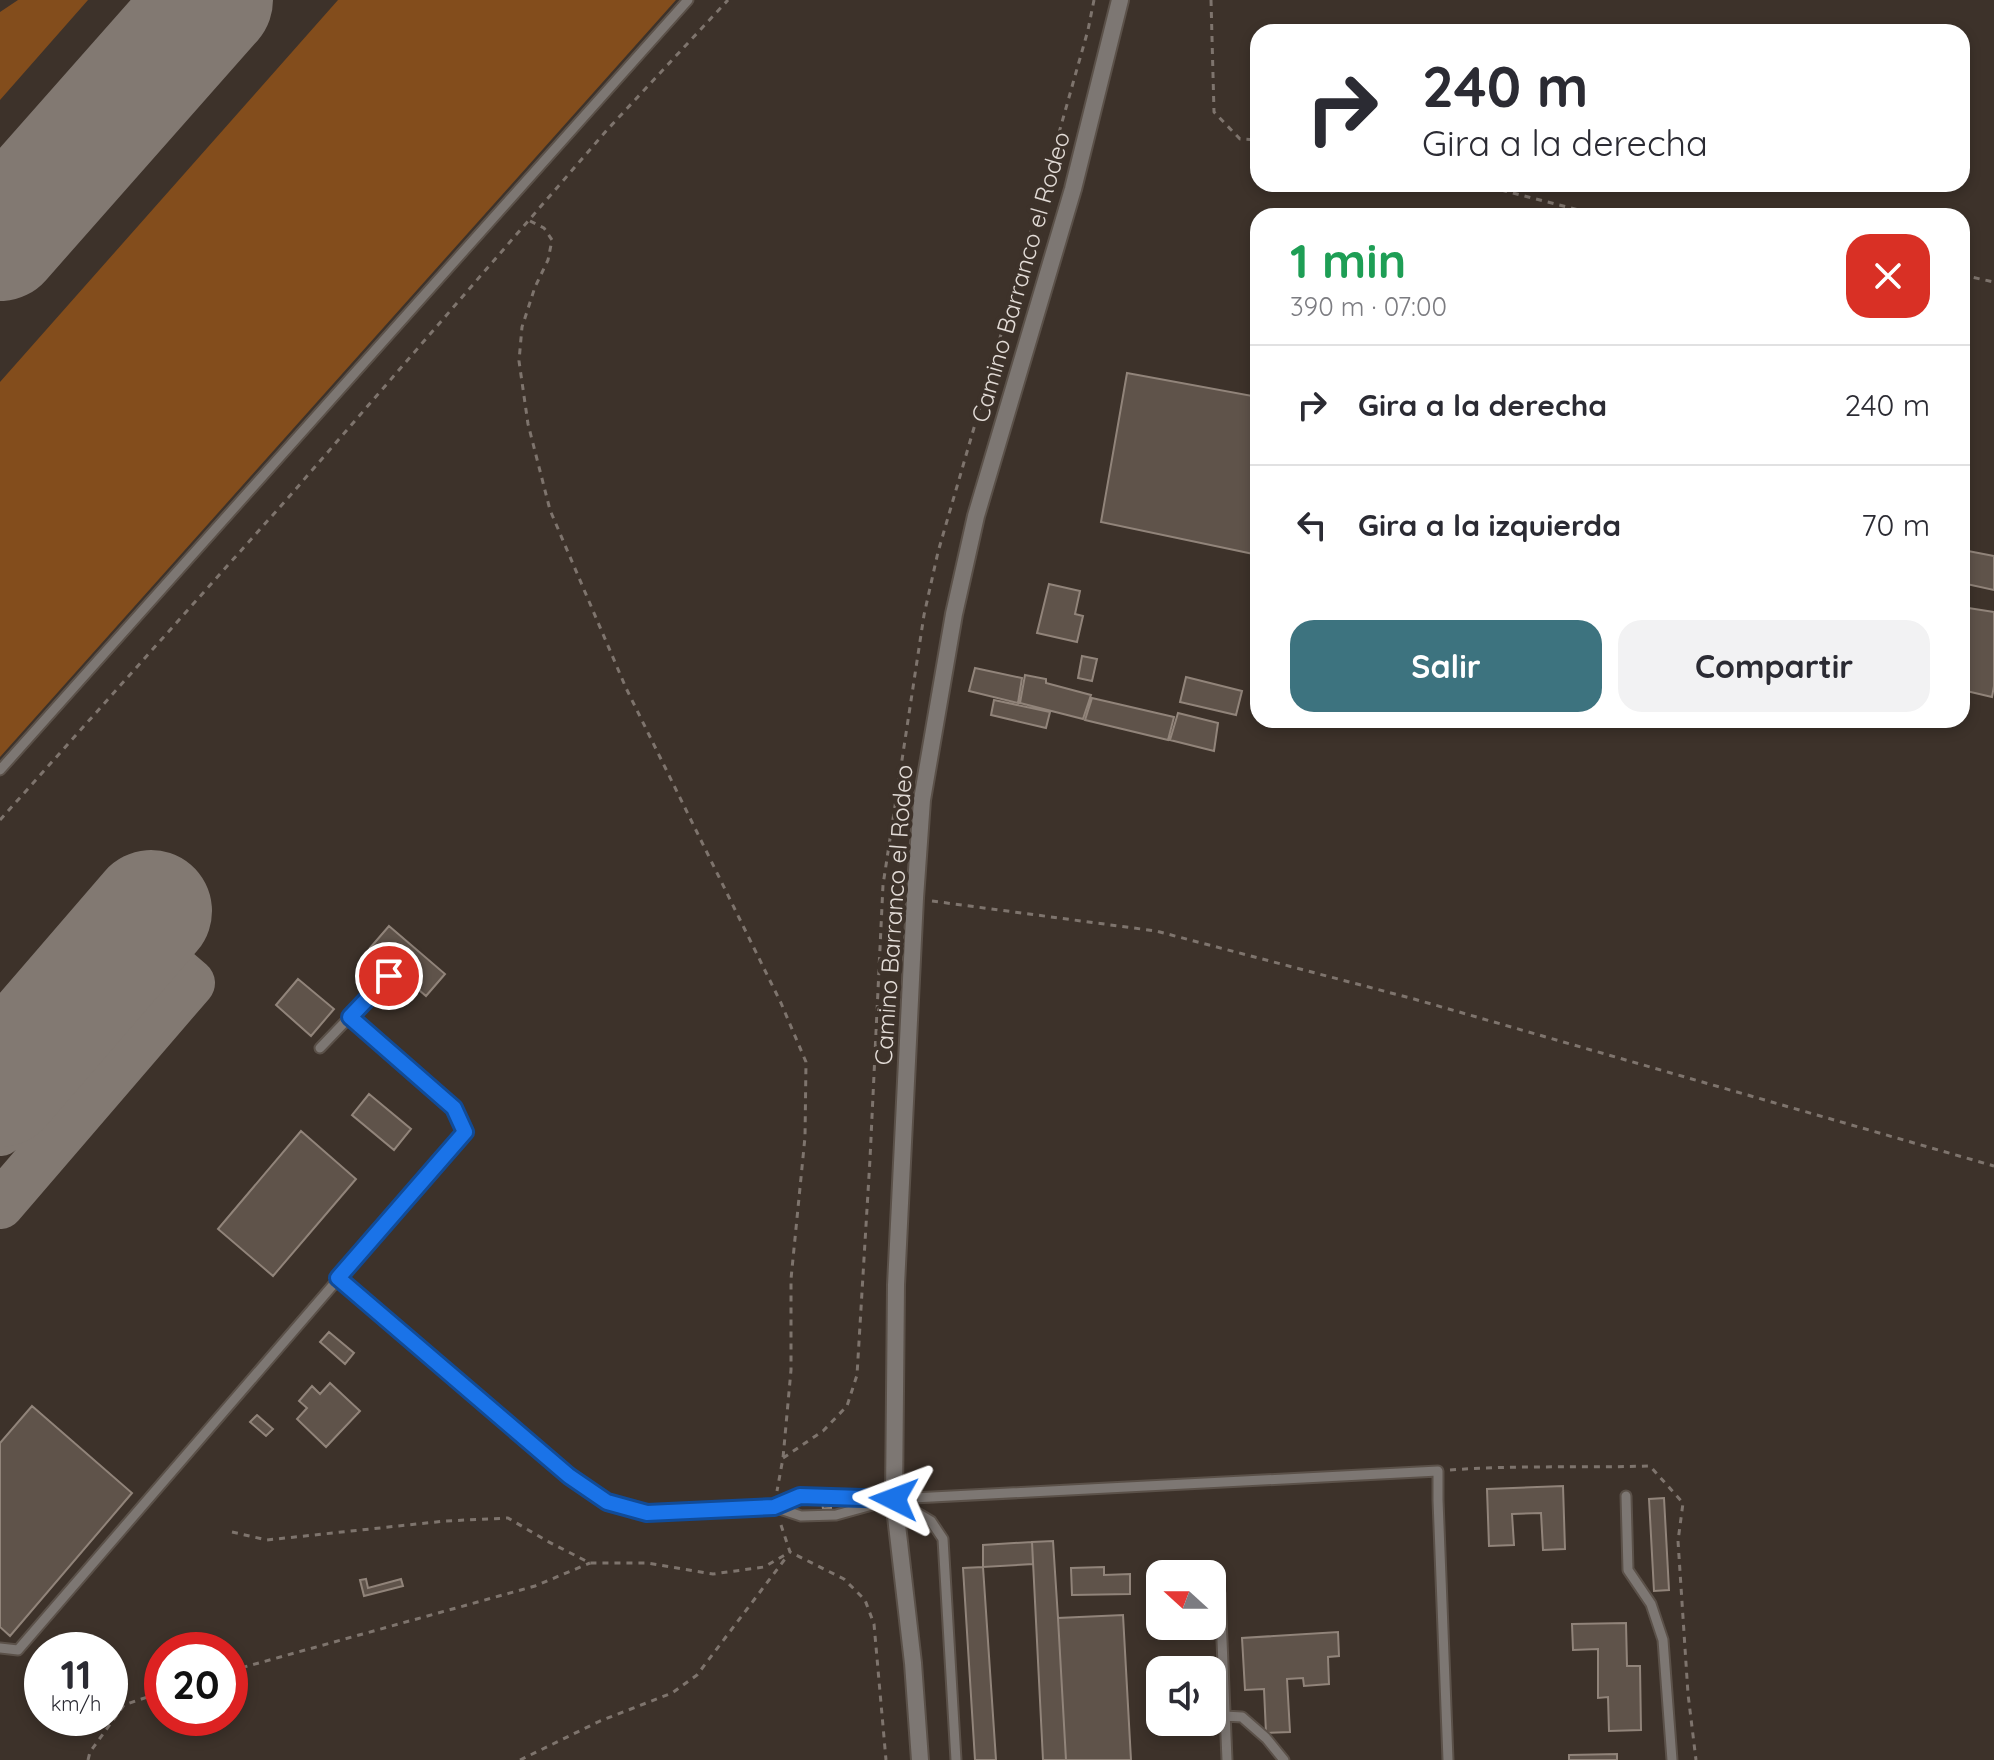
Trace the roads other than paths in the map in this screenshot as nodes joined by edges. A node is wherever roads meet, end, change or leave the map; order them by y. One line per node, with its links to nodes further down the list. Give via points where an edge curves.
1 (688, 0): 3 (lane)
2 (1120, 0): 9 (street, Camino Barranco el Rodeo, via 1073,189 976,516 922,800 896,1285)
3 (0, 770)
4 (389, 976): 5 (lane)
5 (350, 1017): 6 (lane); 7 (lane, via 454,1108 465,1132)
6 (320, 1048)
7 (338, 1278): 10 (lane, via 569,1476 607,1502 647,1513); 11 (lane, via 18,1650)
8 (1626, 1496): 19 (lane, via 1628,1570 1651,1604 1663,1640)
9 (894, 1499): 10 (lane, via 800,1496); 10 (lane, via 836,1515 801,1516); 14 (street, Camino Barranco el Rodeo); 15 (lane, via 931,1521 943,1539); 18 (lane, via 1438,1471)
10 (774, 1507)
11 (0, 1648)
12 (1226, 1716): 17 (lane, via 1242,1717)
13 (1226, 1736): 16 (lane)
14 (920, 1760)
15 (956, 1760)
16 (1227, 1760)
17 (1284, 1760)
18 (1448, 1760)
19 (1672, 1760)

